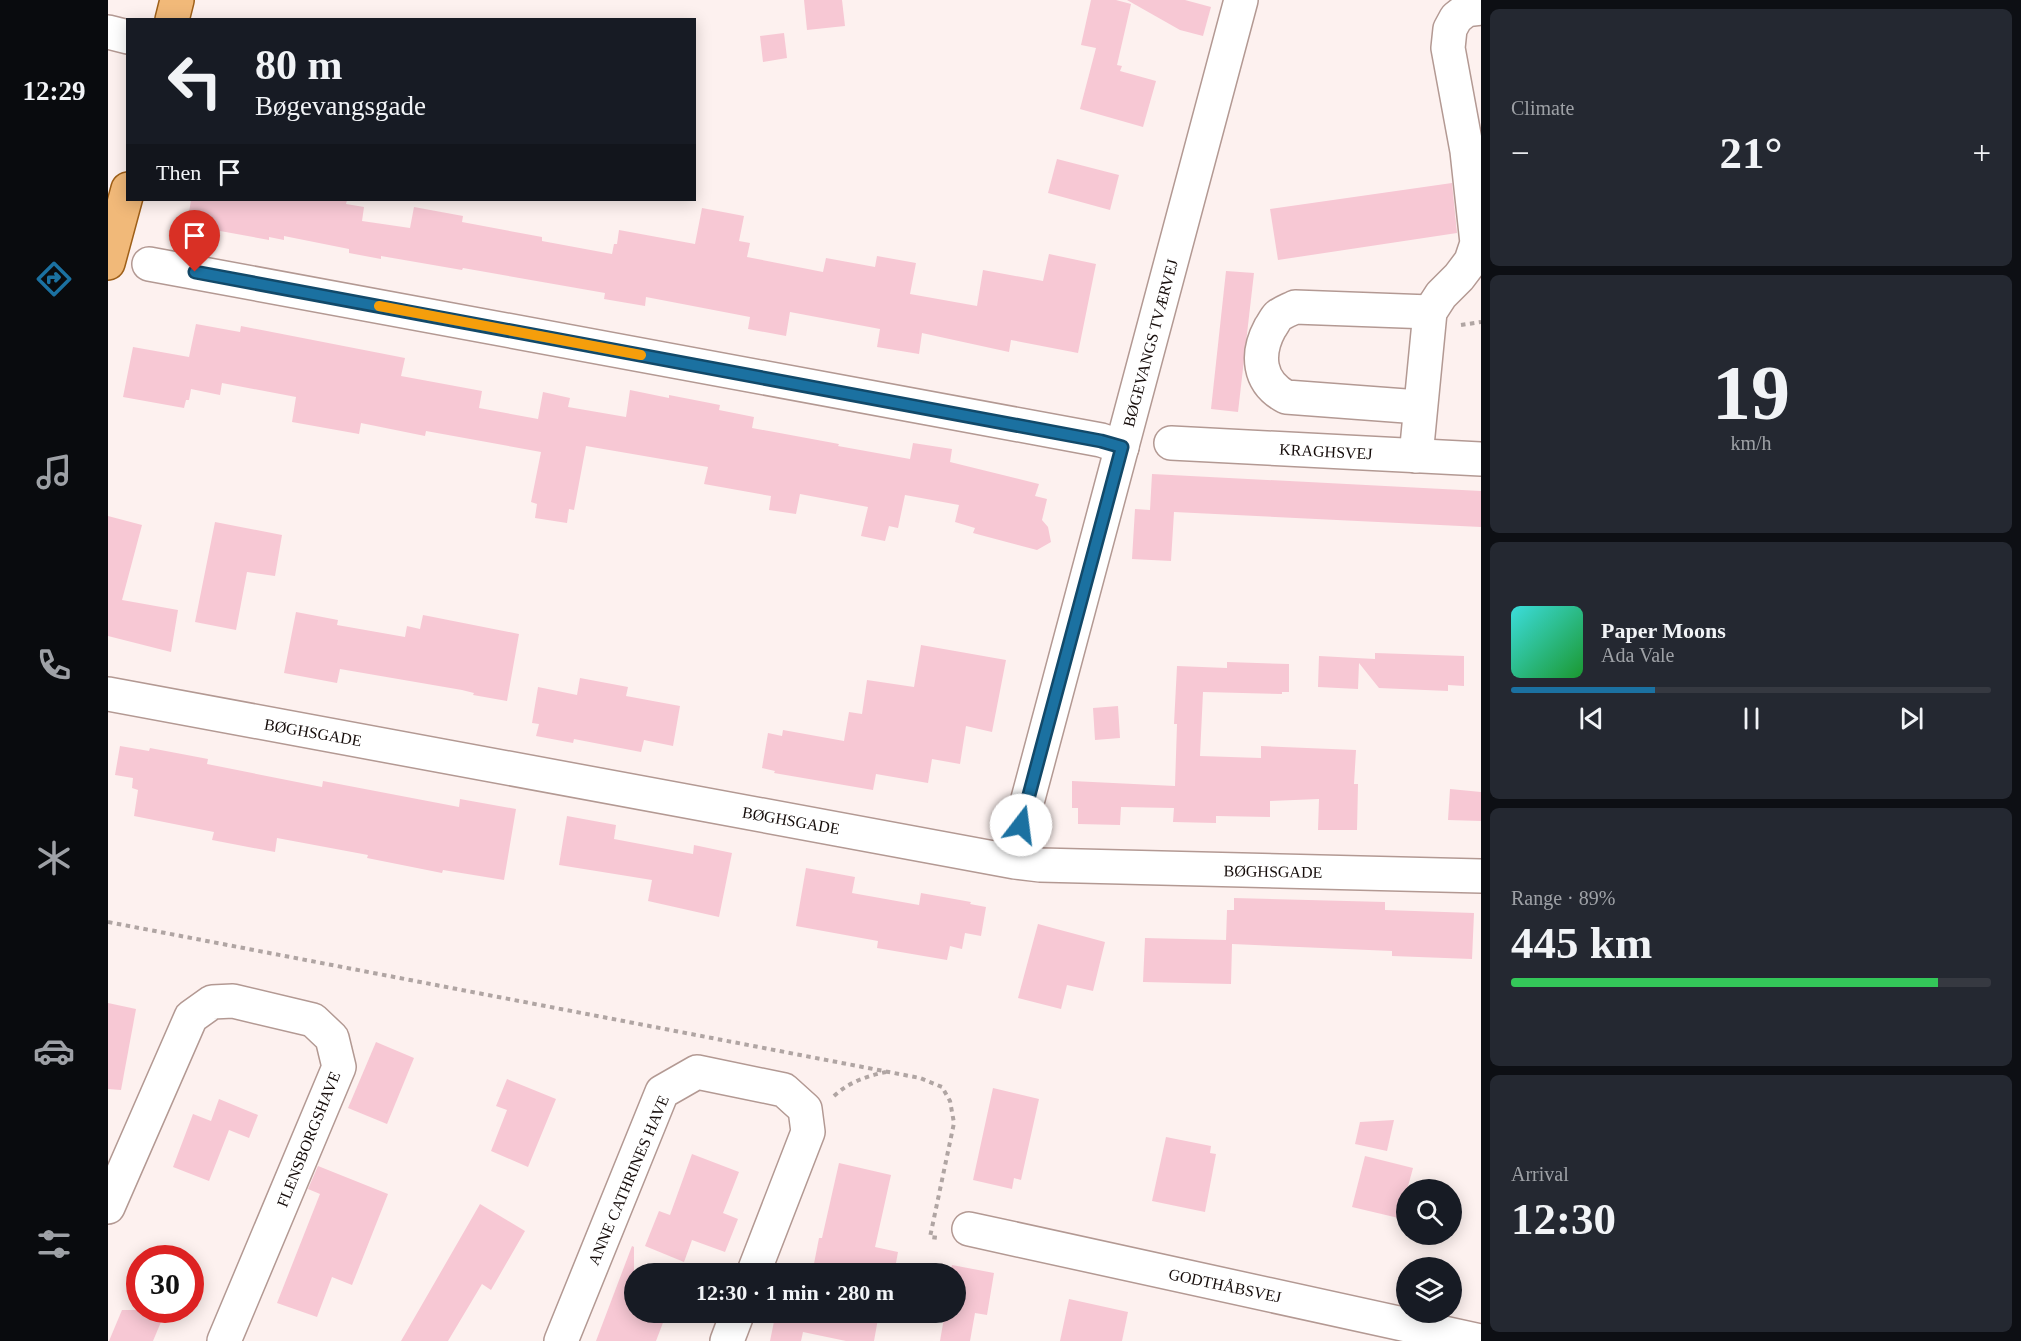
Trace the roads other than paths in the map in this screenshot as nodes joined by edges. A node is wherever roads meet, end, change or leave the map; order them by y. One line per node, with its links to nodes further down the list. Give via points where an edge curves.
1 (177, 0): 4 (main road)
2 (1241, 0): 13 (street, BØGEVANGS TVÆRVEJ)
3 (1481, 8): 10 (street, via 1467,10 1456,18 1450,28 1448,48 1467,151 1477,243 1471,261)
4 (172, 18)
5 (108, 32): 6 (street)
6 (126, 36)
7 (126, 196): 8 (main road)
8 (108, 263)
9 (149, 264): 13 (street)
10 (1430, 312): 11 (street); 11 (street, via 1295,307 1277,317 1260,354 1264,376 1274,391 1286,397)
11 (1419, 407): 14 (street)
12 (1171, 443): 14 (street, KRAGHSVEJ)
13 (1122, 447): 17 (street, BØGEVANGS TVÆRVEJ)
14 (1416, 456): 15 (street, KRAGHSVEJ)
15 (1481, 459)
16 (108, 694): 18 (street, BØGHSGADE, via 1015,862)
17 (1021, 825)
18 (1481, 876)
19 (108, 1207): 23 (street, FLENSBORGSHAVE, via 191,1017 212,1002 233,1001 313,1020 332,1038 339,1066)
20 (969, 1229): 26 (street, GODTHÅBSVEJ)
21 (757, 1263): 24 (street, ANNE CATHRINES HAVE, via 808,1132 805,1109 784,1090 697,1072 662,1092)
22 (734, 1323): 25 (street)
23 (224, 1341)
24 (561, 1341)
25 (727, 1341)
26 (1480, 1341)

